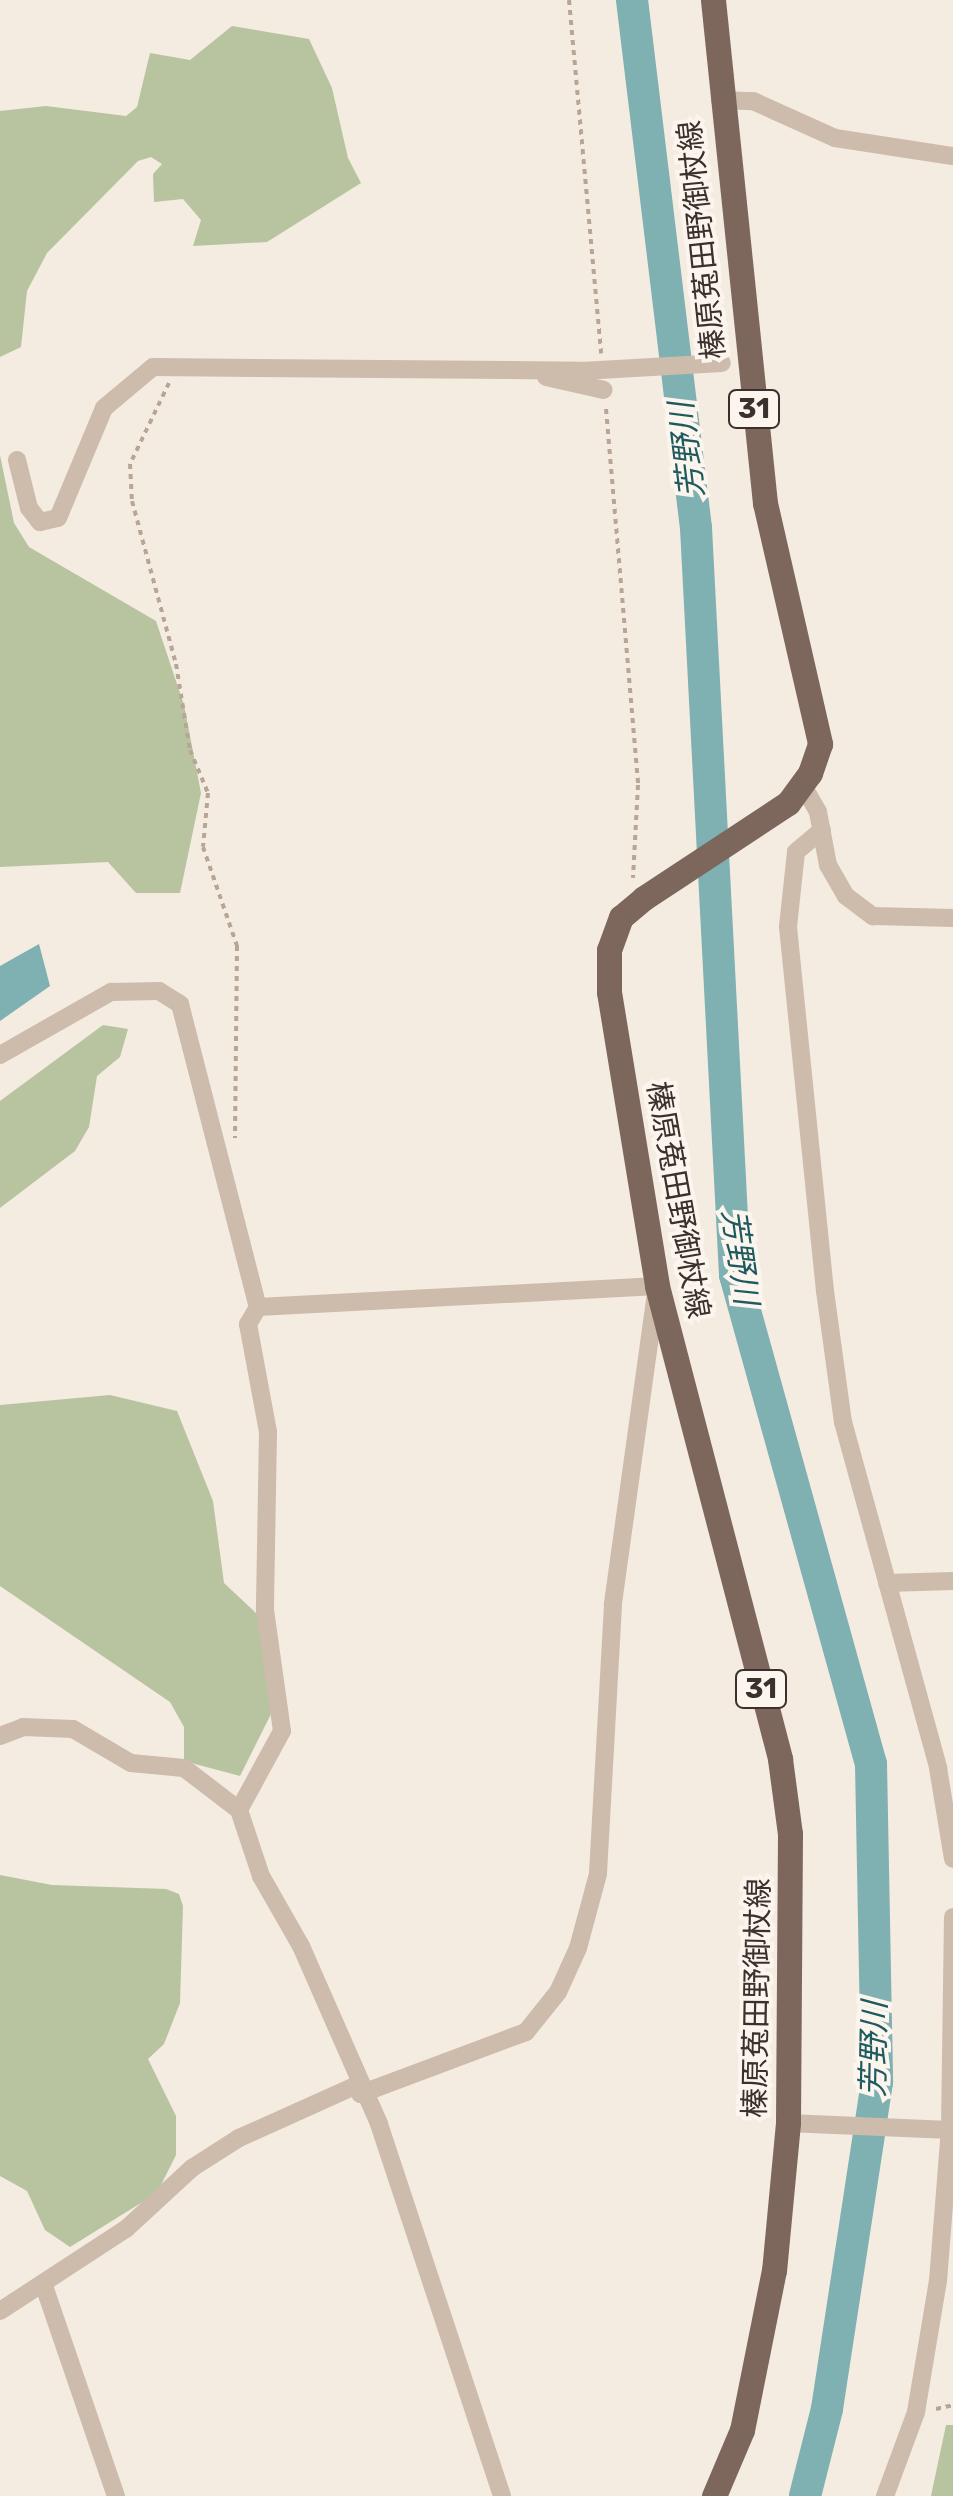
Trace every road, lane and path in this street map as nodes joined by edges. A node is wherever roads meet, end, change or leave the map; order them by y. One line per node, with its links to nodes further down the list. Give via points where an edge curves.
1 (569, 0): 8 (path)
2 (712, 0): 3 (main road, 榛原菟田野御杖線 / 31)
3 (720, 100): 4 (street, via 752,101 835,138); 5 (main road, 榛原菟田野御杖線 / 31)
4 (953, 156)
5 (748, 358): 7 (street, bridge); 10 (main road, 榛原菟田野御杖線 / 31, via 765,502 820,744)
6 (178, 365): 7 (street); 9 (street, via 153,367 104,408 58,518 40,522 29,508); 15 (path, via 130,464 132,501 176,664 190,750 208,793 202,846 237,946)
7 (538, 375): 8 (street)
8 (604, 390): 12 (path, via 638,785)
9 (18, 460)
10 (795, 793): 11 (street); 12 (main road, 榛原菟田野御杖線 / 31)
11 (822, 830): 13 (street, via 828,865 846,896 873,916); 19 (street, via 796,852 788,927 843,1422)
12 (639, 903): 16 (main road, 榛原菟田野御杖線 / 31, via 622,917 609,950 610,992)
13 (953, 918)
14 (0, 1055): 17 (street, via 111,992 159,991 180,1004)
15 (235, 1156)
16 (657, 1286): 17 (street); 24 (street, via 613,1605 598,1874 578,1948 558,1992 526,2032); 25 (main road, 榛原菟田野御杖線 / 31, via 780,1759 794,1935)
17 (258, 1307): 21 (street, via 248,1324 268,1432 265,1610 283,1717 282,1731)
18 (953, 1582): 19 (street)
19 (887, 1583): 22 (street, via 938,1768)
20 (0, 1736): 21 (street, via 23,1728 73,1729 131,1763 184,1768)
21 (239, 1810): 24 (street, via 261,1876 300,1946)
22 (953, 1859)
23 (953, 1917): 26 (street)
24 (358, 2089): 27 (street, via 240,2138 192,2168 126,2229); 30 (street, via 379,2124)
25 (798, 2123): 26 (street); 31 (main road, 榛原菟田野御杖線 / 31, via 762,2344 742,2430)
26 (945, 2130): 32 (street, via 938,2281 916,2412)
27 (44, 2283): 28 (street); 29 (street)
28 (0, 2311)
29 (116, 2496)
30 (502, 2496)
31 (714, 2496)
32 (885, 2496)

